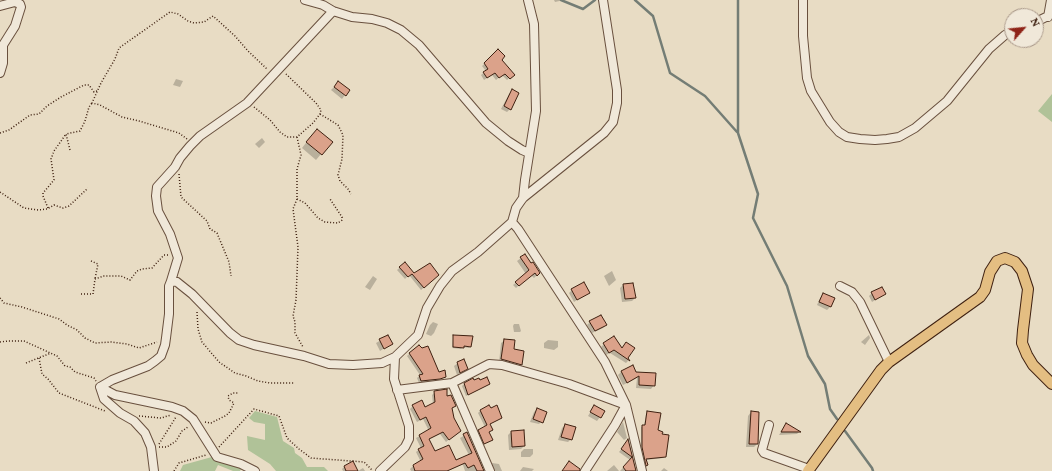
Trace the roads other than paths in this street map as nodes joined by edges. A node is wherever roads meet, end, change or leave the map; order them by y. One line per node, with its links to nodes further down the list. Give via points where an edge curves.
1 (305, 0): 7 (street)
2 (528, 0): 11 (street, via 534,24 536,111)
3 (603, 0): 12 (street, via 616,90 617,103 613,122 604,133)
4 (803, 0): 9 (street, via 803,36 807,78 811,91 830,122 847,137 887,140 915,128 947,101 989,49)
5 (1051, 0): 8 (street)
6 (0, 6): 10 (street, via 15,2 20,4 21,8 15,26 3,44 3,64)
7 (333, 11): 11 (street, via 387,23 401,30 420,45 486,123); 14 (street, via 247,103 193,143 158,187 158,211 170,234 178,258)
8 (1050, 15)
9 (1004, 36)
10 (0, 73)
11 (529, 153): 12 (street)
12 (523, 198): 13 (street, via 516,208)
13 (512, 222): 16 (street, via 452,271 427,308 418,335); 22 (street, via 605,362)
14 (171, 281): 16 (street, via 177,282 192,294 239,340 329,364 382,363); 20 (street, via 166,338 161,356)
15 (840, 286): 17 (street, via 852,292 860,302)
16 (395, 357): 21 (street, via 394,379)
17 (889, 362): 19 (main road, via 980,297 997,261 1005,258 1015,262 1022,271 1028,290 1022,343 1033,365); 24 (main road, via 864,391)
18 (452, 383): 21 (street); 22 (street, via 489,364 495,364 570,384); 28 (street)
19 (1052, 384)
20 (100, 388): 25 (street, via 104,399 134,421 145,433 151,447); 26 (street, via 115,395 182,411 193,419 218,458)
21 (397, 390): 27 (street, via 409,426 409,438 405,447)
22 (626, 405): 29 (street); 30 (street)
23 (769, 425): 24 (street, via 762,450 764,453)
24 (808, 470)
25 (154, 471)
26 (255, 471)
27 (380, 471)
28 (490, 471)
29 (586, 471)
30 (642, 471)

